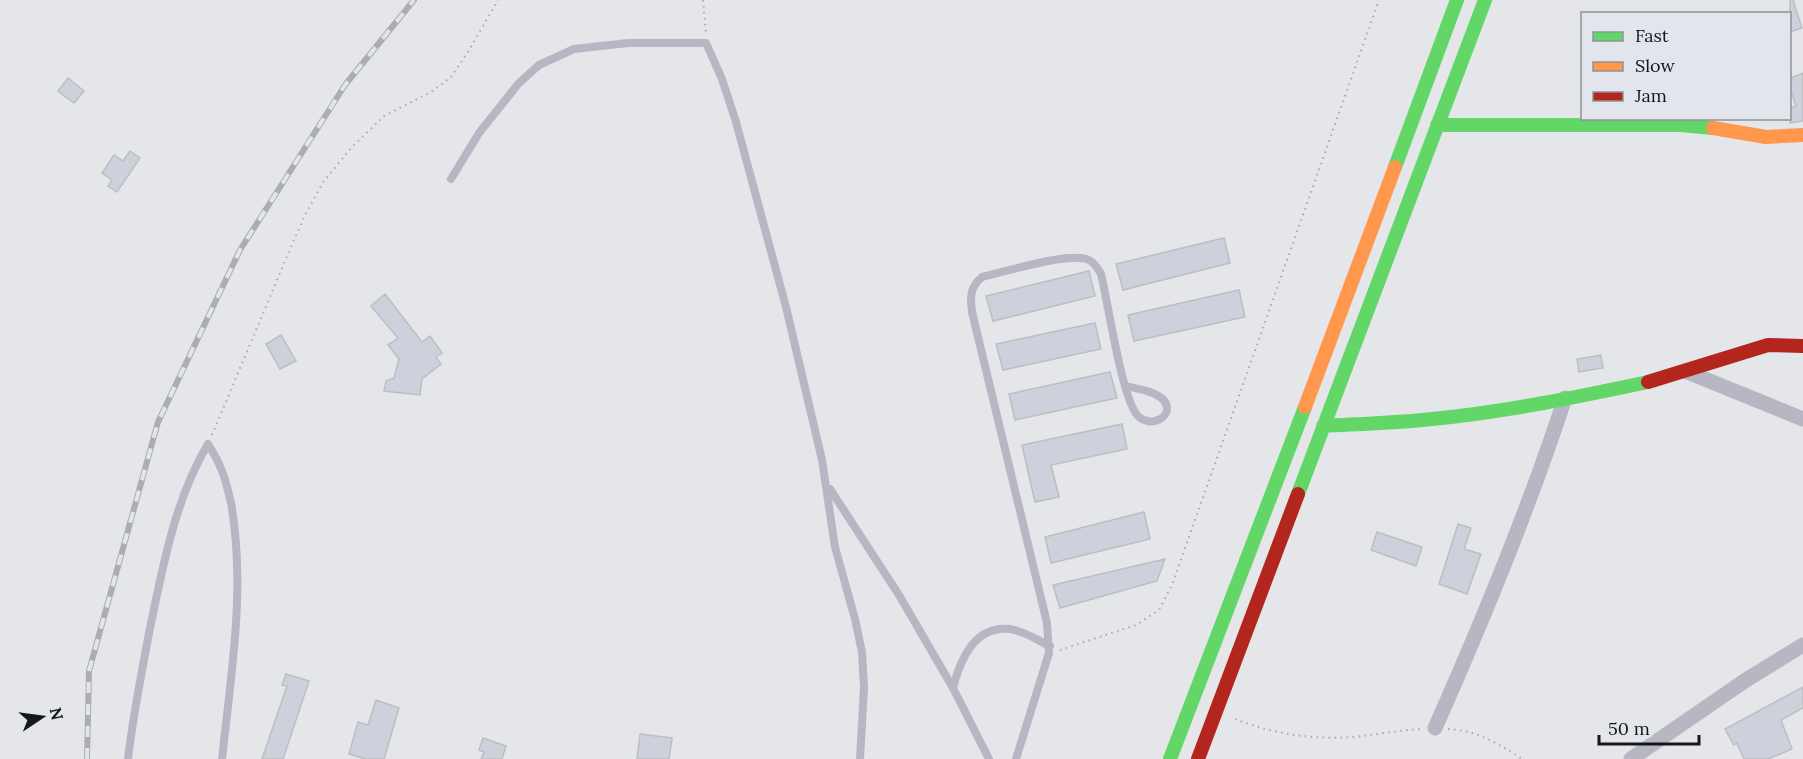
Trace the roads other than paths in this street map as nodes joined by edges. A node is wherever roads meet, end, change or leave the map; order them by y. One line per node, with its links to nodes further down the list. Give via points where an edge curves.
1 (1457, 0): 22 (main road)
2 (1485, 0): 3 (main road)
3 (1437, 125): 4 (main road, via 1681,125 1755,136); 11 (main road)
4 (1803, 135)
5 (451, 179): 12 (lane, via 479,133 519,83 539,65 574,49 628,43 706,43 723,79 736,122 786,307)
6 (1803, 346): 7 (main road, via 1768,345)
7 (1685, 371): 9 (main road); 10 (street)
8 (1125, 386): 8 (lane, via 1161,398 1167,405 1164,417 1152,421 1138,416); 14 (lane, via 1096,265 1080,258 1061,259 982,277 975,283 970,299 972,312 1047,623)
9 (1565, 398): 11 (main road, via 1450,417); 16 (street, via 1487,610)
10 (1803, 419)
11 (1323, 426): 23 (main road)
12 (828, 486): 15 (lane, via 899,595); 19 (lane, via 836,547 862,652)
13 (1803, 645): 24 (street)
14 (1049, 650): 15 (lane, via 1024,633 1010,629 982,635 970,645); 21 (lane)
15 (953, 688): 20 (lane)
16 (1435, 728)
17 (128, 759): 18 (lane, via 158,591 177,517 192,474 208,444 228,491 237,558)
18 (222, 759)
19 (860, 759)
20 (989, 759)
21 (1016, 759)
22 (1170, 759)
23 (1198, 759)
24 (1631, 759)

